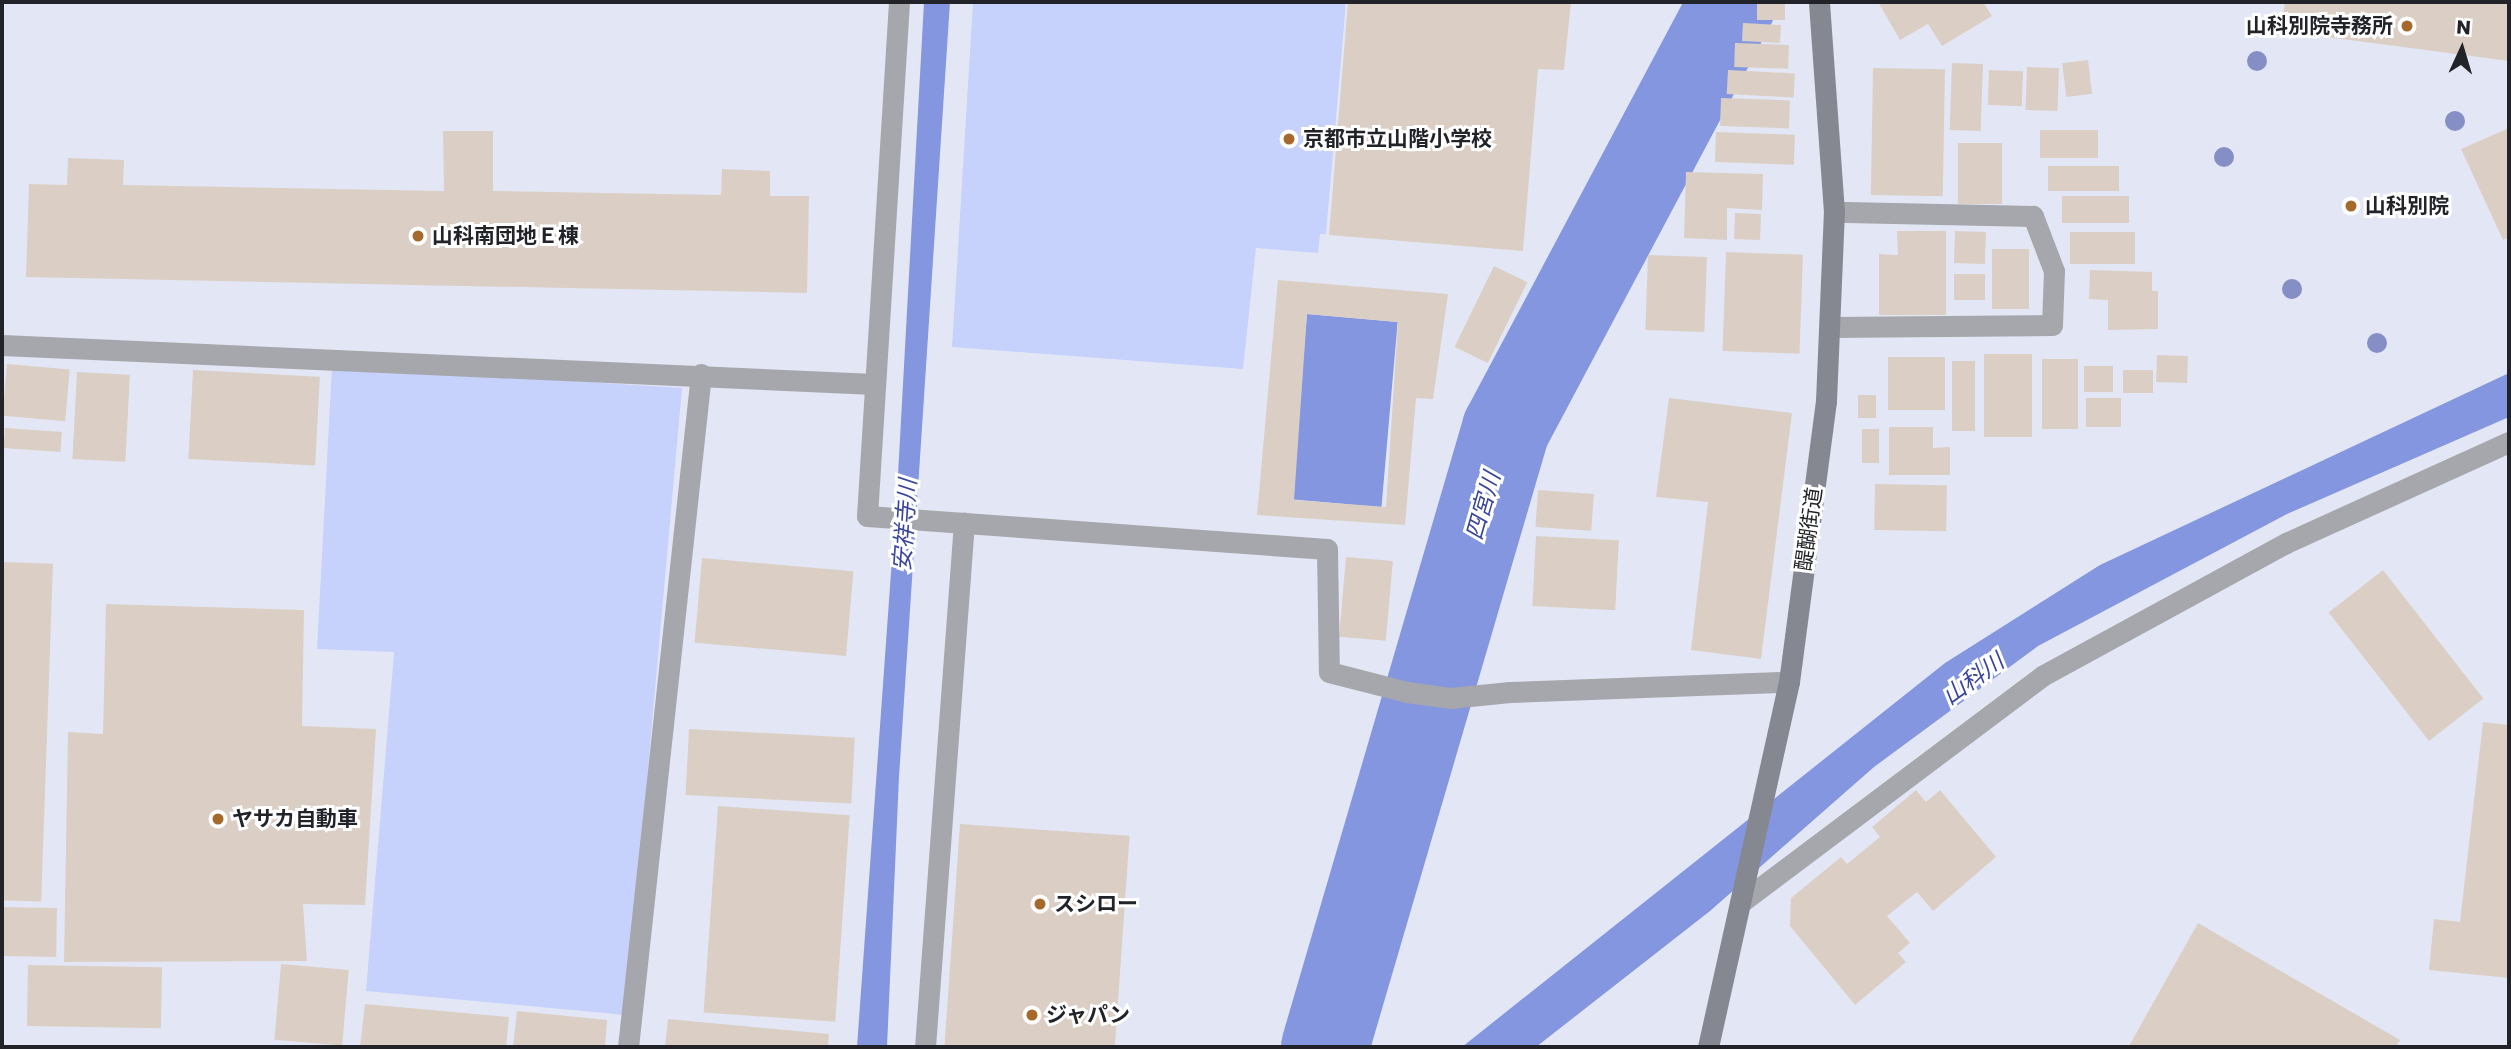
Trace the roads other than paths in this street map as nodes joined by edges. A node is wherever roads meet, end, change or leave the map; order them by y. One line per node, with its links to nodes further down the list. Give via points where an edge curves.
1 (899, 2): 7 (street)
2 (1819, 2): 3 (main road, 醍醐街道)
3 (1834, 212): 4 (main road, 醍醐街道); 4 (street, via 2034,216 2054,271 2052,325)
4 (1830, 327): 10 (main road, 醍醐街道, via 1826,401)
5 (2, 345): 6 (street)
6 (701, 374): 7 (street); 12 (street)
7 (874, 384): 9 (street, via 867,516)
8 (2509, 443): 11 (street, via 2286,543 2042,676)
9 (960, 522): 10 (street, via 1326,549 1329,672 1407,692 1450,698); 13 (street)
10 (1789, 682): 11 (main road, 醍醐街道)
11 (1740, 903): 14 (main road, 醍醐街道)
12 (628, 1047)
13 (925, 1047)
14 (1708, 1047)

